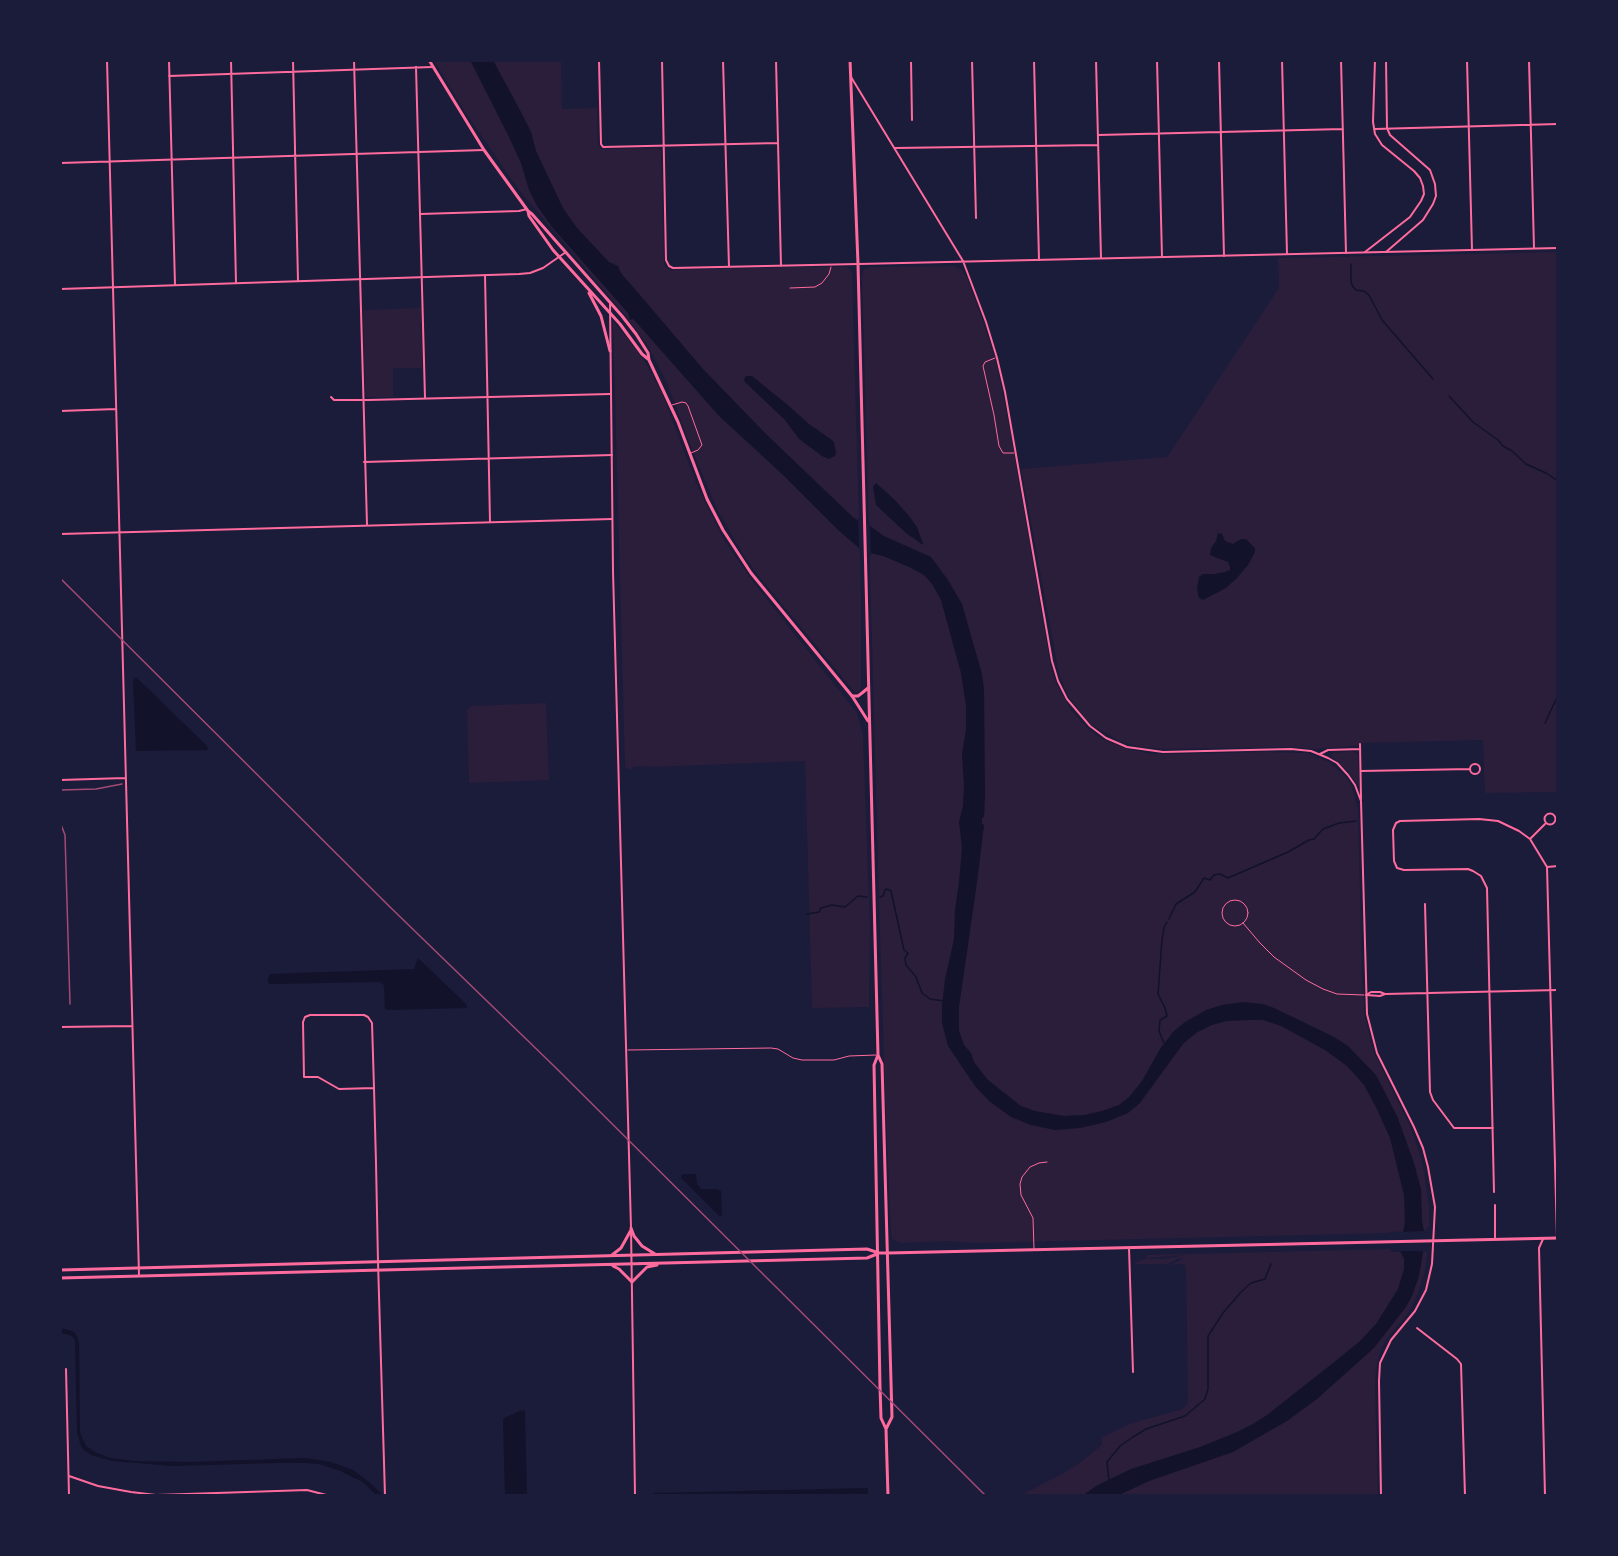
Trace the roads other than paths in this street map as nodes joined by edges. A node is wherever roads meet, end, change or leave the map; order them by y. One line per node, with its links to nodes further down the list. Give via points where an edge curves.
1 (107, 60): 55 (street)
2 (169, 60): 29 (street)
3 (231, 60): 28 (street)
4 (293, 60): 27 (street)
5 (354, 60): 26 (street)
6 (429, 60): 25 (main road)
7 (599, 60): 45 (street, via 601,146)
8 (662, 60): 45 (street)
9 (723, 60): 43 (street)
10 (776, 60): 42 (street)
11 (850, 60): 30 (main road)
12 (911, 60): 31 (street)
13 (972, 60): 47 (street)
14 (1034, 60): 46 (street)
15 (1096, 60): 41 (street)
16 (1157, 60): 40 (street)
17 (1220, 60): 39 (street)
18 (1282, 60): 38 (street)
19 (1341, 60): 36 (street)
20 (1375, 60): 37 (street)
21 (1386, 60): 35 (street)
22 (1467, 60): 34 (street)
23 (1529, 60): 33 (street)
24 (416, 67): 25 (street); 26 (street); 50 (street)
25 (432, 67): 49 (main road)
26 (354, 69): 27 (street); 51 (street)
27 (293, 71): 28 (street); 52 (street)
28 (231, 74): 29 (street); 53 (street)
29 (170, 75): 54 (street)
30 (851, 76): 48 (street); 74 (main road)
31 (912, 120)
32 (1558, 124): 33 (street)
33 (1530, 125): 34 (street); 60 (street)
34 (1469, 126): 35 (street); 62 (street)
35 (1387, 128): 37 (street); 65 (street, via 1430,170 1436,196 1423,220)
36 (1343, 129): 38 (street); 66 (street)
37 (1374, 129): 64 (street, via 1382,145 1420,178 1424,194 1410,217)
38 (1284, 130): 39 (street); 67 (street)
39 (1221, 132): 40 (street); 68 (street)
40 (1159, 133): 41 (street); 70 (street)
41 (1098, 135): 44 (street)
42 (778, 143): 43 (street); 76 (street)
43 (726, 144): 45 (street); 77 (street)
44 (1098, 144): 46 (street); 71 (street)
45 (664, 146): 77 (street, via 669,266)
46 (1036, 146): 47 (street); 72 (street)
47 (974, 147): 48 (street); 59 (street)
48 (895, 148): 73 (street)
49 (484, 150): 50 (street); 57 (main road)
50 (418, 152): 51 (street); 58 (street)
51 (357, 154): 52 (street); 80 (street)
52 (295, 156): 53 (street); 81 (street)
53 (233, 158): 54 (street); 82 (street)
54 (171, 160): 55 (street); 83 (street)
55 (110, 161): 56 (street); 85 (street)
56 (60, 163)
57 (527, 210): 58 (street); 63 (main road); 69 (main road)
58 (420, 214): 79 (street)
59 (976, 218)
60 (1534, 248): 61 (street); 62 (street)
61 (1558, 248)
62 (1472, 250): 65 (street)
63 (566, 252): 69 (street); 88 (main road)
64 (1365, 252): 65 (street); 66 (street)
65 (1386, 252)
66 (1346, 253): 67 (street)
67 (1287, 254): 68 (street)
68 (1224, 256): 70 (street)
69 (559, 257): 78 (street, via 530,273); 84 (main road)
70 (1162, 257): 71 (street)
71 (1101, 258): 72 (street)
72 (1039, 260): 73 (street)
73 (963, 261): 74 (street); 91 (street)
74 (858, 264): 75 (street); 111 (main road)
75 (832, 265): 76 (street); 86 (lane, via 819,285)
76 (781, 266): 77 (street)
77 (729, 267)
78 (485, 275): 79 (street); 95 (street)
79 (422, 277): 80 (street); 96 (street)
80 (360, 279): 81 (street); 97 (street)
81 (298, 281): 82 (street)
82 (236, 283): 83 (street)
83 (175, 285): 85 (street)
84 (585, 286): 89 (main road); 90 (main road, via 602,316)
85 (113, 287): 87 (street); 99 (street)
86 (790, 288)
87 (60, 289)
88 (610, 302): 89 (street); 92 (main road, via 636,334)
89 (610, 313): 90 (street); 92 (main road)
90 (610, 351): 93 (street)
91 (997, 358): 101 (street); 101 (lane, via 983,366 999,446 1003,453)
92 (649, 360): 98 (main road)
93 (610, 394): 95 (street); 103 (street)
94 (330, 397): 97 (street)
95 (488, 397): 96 (street); 104 (street)
96 (425, 398): 97 (street)
97 (363, 399): 105 (street)
98 (671, 406): 102 (main road); 102 (lane, via 682,402 688,406 702,445)
99 (116, 409): 100 (street); 109 (street)
100 (60, 411)
101 (1016, 452): 116 (street, via 1052,661 1062,690 1081,718 1106,738 1138,750 1291,749)
102 (690, 454): 112 (main road, via 714,513 741,559)
103 (612, 455): 104 (street); 106 (street)
104 (489, 458): 105 (street); 107 (street)
105 (364, 462): 108 (street)
106 (612, 519): 107 (street); 135 (street)
107 (490, 522): 108 (street)
108 (367, 526): 109 (street)
109 (119, 532): 110 (street); 119 (street)
110 (60, 534)
111 (868, 688): 112 (main road); 113 (main road)
112 (852, 696): 113 (main road)
113 (868, 721): 136 (main road)
114 (1360, 744): 115 (street)
115 (1360, 749): 116 (street); 118 (street)
116 (1320, 754): 121 (street, via 1343,768)
117 (1470, 769): 118 (street)
118 (1361, 771): 121 (street)
119 (125, 778): 120 (street); 133 (street)
120 (60, 780)
121 (1361, 801): 132 (street)
122 (1546, 823): 123 (street)
123 (1530, 839): 125 (street); 130 (street, via 1491,819 1400,821 1394,826 1397,868 1462,869 1483,879 1487,893)
124 (1558, 866): 125 (street)
125 (1547, 867): 128 (street)
126 (1425, 904): 131 (street)
127 (1243, 923): 127 (lane, via 1232,926 1224,921 1222,910 1227,903 1235,900 1243,904 1248,911); 132 (lane, via 1272,956 1306,980 1337,994)
128 (1551, 990): 129 (street); 130 (street); 144 (street)
129 (1558, 990)
130 (1489, 991): 131 (street); 138 (street)
131 (1428, 993): 132 (street); 138 (street, via 1433,1100 1454,1128)
132 (1366, 995): 146 (street, via 1377,1053 1426,1158 1435,1207)
133 (132, 1026): 134 (street); 158 (street)
134 (60, 1027)
135 (626, 1050): 136 (lane, via 771,1048 802,1060); 142 (street)
136 (878, 1055): 149 (main road, via 874,1065); 150 (main road, via 882,1064)
137 (374, 1088): 137 (street, via 372,1023 368,1017 305,1017 304,1077 318,1077 339,1089); 154 (street)
138 (1493, 1128): 140 (street)
139 (1047, 1162): 148 (lane, via 1030,1167 1020,1184 1033,1218)
140 (1494, 1192)
141 (1495, 1205): 145 (street)
142 (631, 1228): 151 (main road, via 642,1246); 152 (main road, via 621,1248); 153 (street)
143 (1544, 1238): 144 (main road); 145 (main road); 179 (street, via 1539,1248)
144 (1558, 1238)
145 (1495, 1239): 146 (main road)
146 (1434, 1240): 147 (main road); 177 (street, via 1426,1290 1380,1363)
147 (1129, 1248): 148 (main road); 166 (street)
148 (1034, 1251): 150 (main road)
149 (879, 1253): 150 (main road); 151 (main road, via 867,1249); 155 (main road, via 867,1258); 169 (main road, via 881,1418)
150 (888, 1253): 169 (main road, via 891,1417)
151 (657, 1255): 153 (main road)
152 (610, 1256): 153 (main road); 154 (main road)
153 (632, 1256): 156 (street)
154 (378, 1262): 158 (main road); 160 (street)
155 (665, 1263): 156 (main road); 163 (main road, via 647,1267)
156 (632, 1264): 157 (main road); 163 (street)
157 (606, 1265): 160 (main road); 163 (main road, via 619,1269)
158 (139, 1268): 159 (main road); 161 (street)
159 (60, 1270)
160 (379, 1270): 161 (main road); 174 (street)
161 (139, 1276): 162 (main road)
162 (60, 1278)
163 (632, 1282): 175 (street)
164 (1417, 1328): 178 (street, via 1461,1364)
165 (66, 1369): 168 (street)
166 (1132, 1372)
167 (61, 1400): 168 (street)
168 (66, 1400): 170 (street)
169 (886, 1429): 176 (main road)
170 (69, 1476): 171 (street, via 131,1492); 172 (street)
171 (215, 1495): 173 (street, via 307,1490)
172 (69, 1496)
173 (330, 1496)
174 (385, 1496)
175 (635, 1496)
176 (888, 1496)
177 (1382, 1496)
178 (1465, 1496)
179 (1545, 1496)

